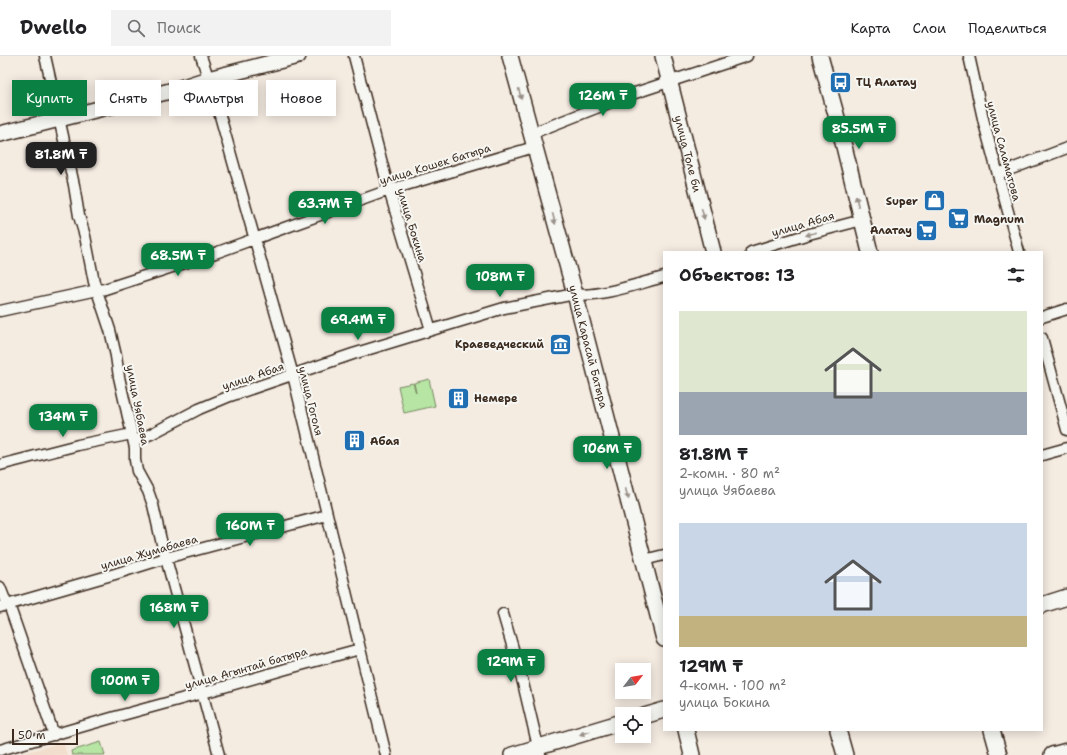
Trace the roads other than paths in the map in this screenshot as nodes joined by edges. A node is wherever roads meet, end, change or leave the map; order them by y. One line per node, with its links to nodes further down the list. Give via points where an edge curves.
1 (45, 56): 12 (street, улица Уябаева)
2 (201, 56): 10 (street, улица Гоголя)
3 (298, 56): 10 (main road)
4 (354, 56): 17 (street, улица Бокина)
5 (510, 56): 14 (main road, улица Карасай Батыра, one-way to 14)
6 (663, 56): 11 (main road, улица Толе би)
7 (747, 56): 11 (street, улица Кошек батыра)
8 (820, 56): 18 (main road, one-way to 8)
9 (968, 56): 16 (street, улица Саламатова)
10 (208, 79): 12 (main road); 19 (street, улица Гоголя)
11 (669, 82): 14 (street, улица Кошек батыра, via 629,95); 20 (main road, улица Толе би, one-way to 20)
12 (60, 119): 13 (main road); 25 (street, улица Уябаева)
13 (0, 134)
14 (532, 140): 17 (street, улица Кошек батыра); 26 (main road, улица Карасай Батыра, one-way to 26)
15 (1067, 148): 16 (street)
16 (998, 174): 23 (street, улица Саламатова)
17 (389, 190): 19 (street, улица Кошек батыра); 30 (street, улица Бокина)
18 (862, 220): 21 (street, улица Абая, one-way to 21); 22 (main road)
19 (254, 239): 25 (street, улица Кошек батыра); 32 (street, улица Гоголя)
20 (712, 251)
21 (754, 251)
22 (870, 251)
23 (1019, 251)
24 (663, 277): 26 (street, улица Абая, via 598,293)
25 (97, 290): 28 (street, улица Кошек батыра); 34 (street, улица Уябаева, via 110,330)
26 (575, 294): 30 (street, улица Абая, via 504,308); 41 (main road, улица Карасай Батыра, one-way to 41)
27 (1067, 309): 29 (street)
28 (0, 311)
29 (1043, 317)
30 (431, 330): 32 (street, улица Абая)
31 (1043, 342): 33 (street)
32 (293, 375): 34 (street, улица Абая, via 230,396 151,434); 38 (street, улица Гоголя)
33 (1067, 430)
34 (133, 438): 37 (street, улица Абая, via 78,445); 40 (street, улица Уябаева, via 137,471 153,505)
35 (1067, 448): 36 (street)
36 (1043, 455)
37 (0, 465)
38 (328, 515): 40 (street, улица Жумабаева); 48 (street, улица Гоголя)
39 (663, 555): 41 (street)
40 (166, 558): 44 (street, улица Жумабаева); 49 (street, улица Уябаева)
41 (644, 560): 47 (main road, улица Карасай Батыра)
42 (0, 587): 44 (street)
43 (1067, 597): 45 (main road)
44 (5, 605): 56 (street)
45 (1043, 605)
46 (503, 614): 58 (street)
47 (663, 635)
48 (360, 649): 49 (street, улица Агынтай батыра); 61 (street, улица Гоголя)
49 (203, 693): 56 (street, улица Агынтай батыра); 60 (street, улица Уябаева)
50 (663, 710): 51 (main road)
51 (651, 714)
52 (615, 724): 58 (main road, one-way to 58)
53 (686, 731): 63 (main road)
54 (838, 731): 64 (main road)
55 (992, 731): 65 (main road)
56 (54, 735): 57 (street, улица Агынтай батыра)
57 (0, 750)
58 (539, 751): 62 (main road)
59 (1067, 751): 66 (main road)
60 (219, 755)
61 (386, 755)
62 (512, 755)
63 (692, 755)
64 (845, 755)
65 (999, 755)
66 (1052, 755)

